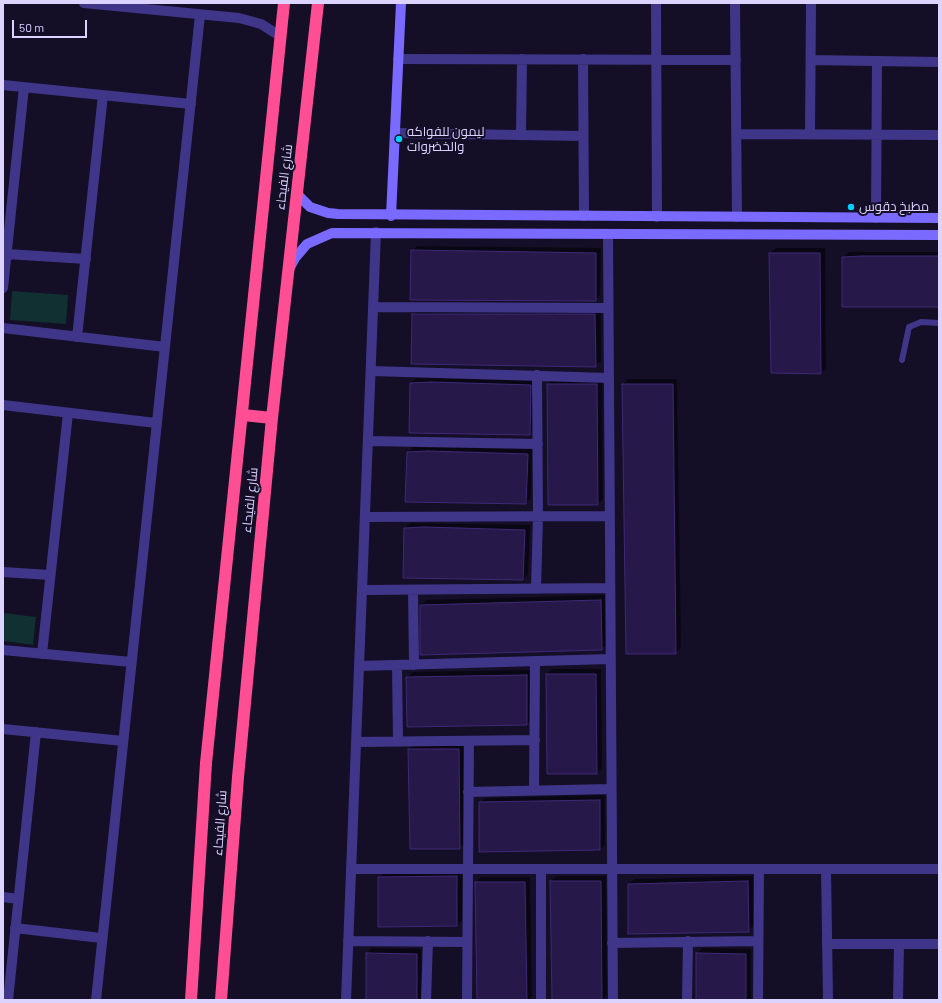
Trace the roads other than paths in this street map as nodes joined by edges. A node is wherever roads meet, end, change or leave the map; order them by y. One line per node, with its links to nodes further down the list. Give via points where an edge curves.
1 (84, 3): 8 (street)
2 (284, 3): 9 (highway, شارع الفيحاء)
3 (318, 3): 29 (highway, شارع الفيحاء)
4 (401, 3): 10 (street)
5 (656, 3): 13 (street)
6 (735, 3): 14 (street)
7 (812, 3): 15 (street)
8 (200, 15): 9 (street, via 250,20); 21 (street)
9 (280, 36): 57 (highway, شارع الفيحاء)
10 (398, 59): 11 (street); 22 (street)
11 (522, 59): 12 (street); 23 (street)
12 (583, 59): 13 (street); 28 (street)
13 (656, 59): 14 (street); 33 (street)
14 (736, 60): 24 (street)
15 (811, 60): 16 (street); 25 (street)
16 (877, 61): 17 (street); 26 (street)
17 (939, 62)
18 (3, 85): 19 (street)
19 (24, 87): 20 (street); 41 (street)
20 (103, 95): 21 (street); 42 (street)
21 (190, 104): 50 (street)
22 (395, 132): 23 (street); 30 (street)
23 (521, 134): 28 (street)
24 (736, 134): 25 (street); 34 (street)
25 (810, 134): 26 (street)
26 (876, 135): 27 (street); 35 (street)
27 (939, 135)
28 (583, 136): 32 (street)
29 (296, 193): 30 (street, via 310,206 328,214); 43 (highway, شارع الفيحاء)
30 (391, 216): 31 (street)
31 (520, 216): 32 (street); 38 (street)
32 (584, 216): 33 (street)
33 (657, 217): 34 (street)
34 (737, 217): 35 (street)
35 (876, 218): 36 (street)
36 (939, 218)
37 (376, 232): 38 (street); 43 (street, via 332,233 307,244); 45 (street)
38 (519, 234): 39 (street)
39 (608, 234): 40 (street); 46 (street)
40 (939, 235)
41 (7, 254): 42 (street); 44 (street)
42 (86, 260): 49 (street)
43 (287, 274): 58 (highway, شارع الفيحاء)
44 (3, 288)
45 (373, 307): 46 (street); 52 (street)
46 (608, 308): 54 (street)
47 (939, 323): 51 (lane, via 921,322 909,327)
48 (3, 328): 49 (street)
49 (78, 337): 50 (street)
50 (165, 347): 59 (street)
51 (902, 360)
52 (370, 371): 53 (street); 60 (street)
53 (537, 376): 54 (street); 61 (street)
54 (609, 378): 63 (street)
55 (3, 405): 56 (street)
56 (68, 413): 59 (street); 66 (street)
57 (243, 415): 58 (highway); 112 (highway, شارع الفيحاء, via 206,762)
58 (272, 418): 113 (highway, شارع الفيحاء, via 238,777)
59 (156, 423): 75 (street)
60 (368, 441): 61 (street); 64 (street)
61 (538, 444): 62 (street)
62 (538, 516): 63 (street); 64 (street); 68 (street)
63 (610, 516): 67 (street)
64 (365, 517): 69 (street)
65 (3, 572): 66 (street)
66 (50, 575): 72 (street)
67 (610, 588): 68 (street); 73 (street)
68 (536, 589): 70 (street)
69 (362, 590): 70 (street); 78 (street)
70 (413, 590): 77 (street)
71 (3, 650): 72 (street)
72 (42, 654): 75 (street)
73 (610, 659): 74 (street); 86 (street)
74 (535, 661): 77 (street); 81 (street)
75 (131, 662): 82 (street)
76 (397, 665): 77 (street); 78 (street); 85 (street)
77 (414, 665)
78 (359, 666): 84 (street)
79 (3, 729): 80 (street)
80 (36, 732): 82 (street); 97 (street)
81 (535, 740): 83 (street); 87 (street)
82 (123, 741): 99 (street)
83 (469, 741): 85 (street); 88 (street)
84 (356, 742): 85 (street); 89 (street)
85 (398, 742)
86 (611, 789): 87 (street); 92 (street)
87 (534, 791): 88 (street)
88 (468, 792): 90 (street)
89 (351, 869): 90 (street); 100 (street)
90 (468, 869): 91 (street); 104 (street)
91 (541, 869): 92 (street); 117 (street)
92 (612, 869): 93 (street); 105 (street)
93 (759, 869): 94 (street); 103 (street)
94 (826, 869): 95 (street); 106 (street)
95 (939, 869)
96 (3, 897): 97 (street)
97 (18, 899): 98 (street)
98 (15, 928): 99 (street); 109 (street)
99 (101, 938): 111 (street)
100 (348, 941): 101 (street); 114 (street)
101 (428, 941): 104 (street); 115 (street)
102 (688, 941): 103 (street); 105 (street); 119 (street)
103 (758, 941): 120 (street)
104 (467, 942): 116 (street)
105 (612, 943): 118 (street)
106 (827, 944): 107 (street); 121 (street)
107 (899, 944): 108 (street); 122 (street)
108 (939, 944)
109 (7, 969): 110 (street)
110 (8, 1000)
111 (96, 1000)
112 (190, 1000)
113 (221, 1000)
114 (346, 1000)
115 (426, 1000)
116 (467, 1000)
117 (541, 1000)
118 (613, 1000)
119 (687, 1000)
120 (758, 1000)
121 (828, 1000)
122 (898, 1000)

